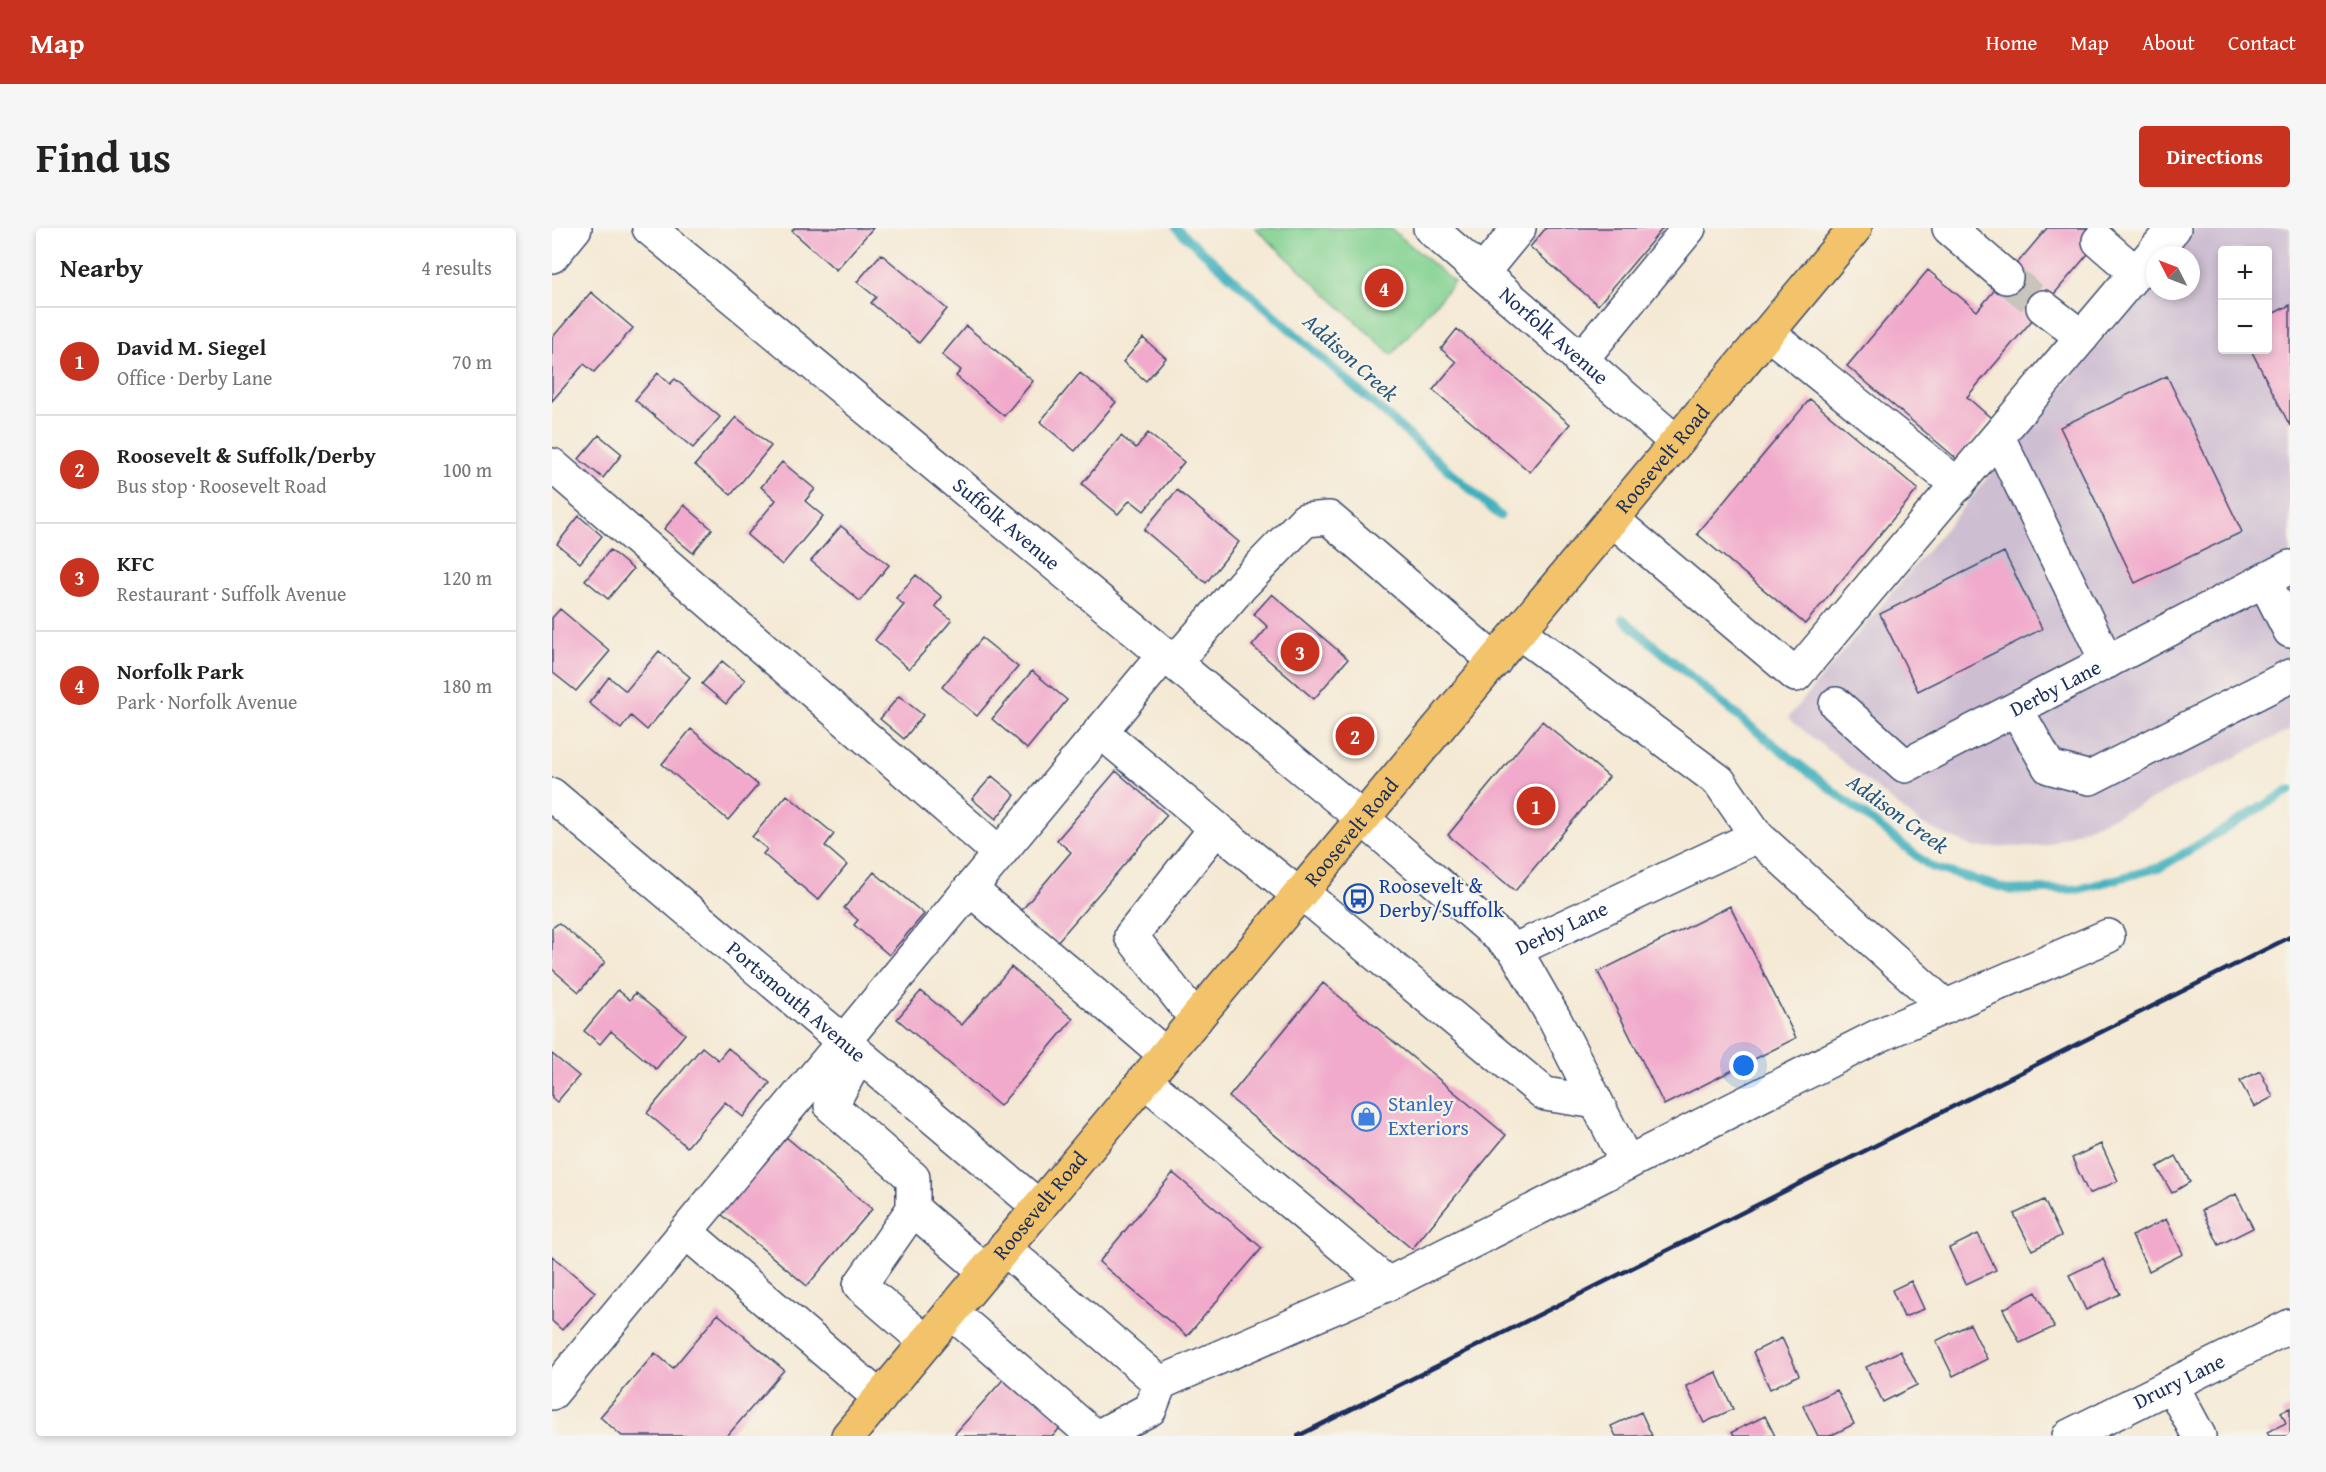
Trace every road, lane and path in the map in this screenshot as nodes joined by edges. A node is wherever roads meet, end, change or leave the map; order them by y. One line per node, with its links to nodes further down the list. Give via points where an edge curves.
1 (575, 228): 10 (street)
2 (649, 228): 26 (street, Suffolk Avenue)
3 (1430, 228): 11 (street, Norfolk Avenue)
4 (1519, 228): 11 (street)
5 (1689, 228): 17 (street)
6 (1855, 228): 15 (main road, Roosevelt Road)
7 (1949, 228): 13 (street)
8 (2174, 228): 12 (street)
9 (2099, 241): 12 (street)
10 (552, 256)
11 (1482, 273): 17 (street, Norfolk Avenue)
12 (2136, 273): 16 (street)
13 (2006, 276)
14 (2043, 307): 16 (street)
15 (1768, 333): 19 (main road, Roosevelt Road); 21 (street)
16 (2082, 337): 18 (street)
17 (1580, 361): 19 (street, Norfolk Avenue)
18 (1998, 437): 21 (street); 28 (street)
19 (1676, 442): 22 (main road, Roosevelt Road)
20 (552, 465): 37 (street)
21 (1958, 485): 22 (street, via 1796,675)
22 (1613, 520): 25 (main road, Roosevelt Road)
23 (2277, 573): 24 (street); 28 (street, Derby Lane)
24 (2290, 631)
25 (1519, 632): 27 (main road, Roosevelt Road); 36 (street, via 1719,782)
26 (1169, 659): 27 (street, via 1305,520 1329,518); 32 (street); 34 (street, Suffolk Avenue)
27 (1494, 661): 34 (main road, Roosevelt Road)
28 (2107, 662): 31 (street, Derby Lane)
29 (2290, 676): 31 (street, via 2090,778 2049,767)
30 (1836, 704): 31 (street, Derby Lane, via 1905,765)
31 (2016, 709)
32 (1100, 731): 35 (street); 37 (street)
33 (552, 795): 44 (street, Portsmouth Avenue)
34 (1363, 819): 39 (main road, Roosevelt Road); 41 (street, Derby Lane)
35 (1216, 828): 39 (street); 43 (street, via 1131,936)
36 (1757, 836): 41 (street, Derby Lane); 42 (street)
37 (999, 853): 38 (street)
38 (970, 889): 44 (street); 45 (street)
39 (1300, 894): 43 (main road, Roosevelt Road); 47 (street, via 1545,1094)
40 (2108, 936): 42 (street)
41 (1515, 950): 47 (street)
42 (1946, 1007): 48 (street, via 1880,1035)
43 (1196, 1018): 45 (main road, Roosevelt Road)
44 (851, 1049): 49 (street, Portsmouth Avenue); 50 (street, via 831,1106 913,1178); 51 (street)
45 (1166, 1055): 46 (main road, Roosevelt Road)
46 (1144, 1080): 49 (main road, Roosevelt Road); 53 (street)
47 (1596, 1102): 48 (street)
48 (1627, 1163): 53 (street)
49 (1039, 1208): 52 (main road, Roosevelt Road)
50 (914, 1209): 52 (street); 56 (street, via 860,1285)
51 (686, 1232): 59 (street); 60 (street)
52 (994, 1260): 54 (main road, Roosevelt Road); 57 (street)
53 (1388, 1284): 57 (street)
54 (951, 1312): 56 (main road, Roosevelt Road); 62 (street)
55 (2290, 1326): 58 (street, Drury Lane)
56 (926, 1342): 60 (main road, Roosevelt Road)
57 (1160, 1383): 63 (street, via 1150,1409)
58 (2172, 1386): 64 (street, Drury Lane); 65 (street)
59 (552, 1393)
60 (880, 1398): 61 (main road, Roosevelt Road)
61 (848, 1436)
62 (1094, 1436)
63 (1099, 1436)
64 (2069, 1436)
65 (2199, 1436)

